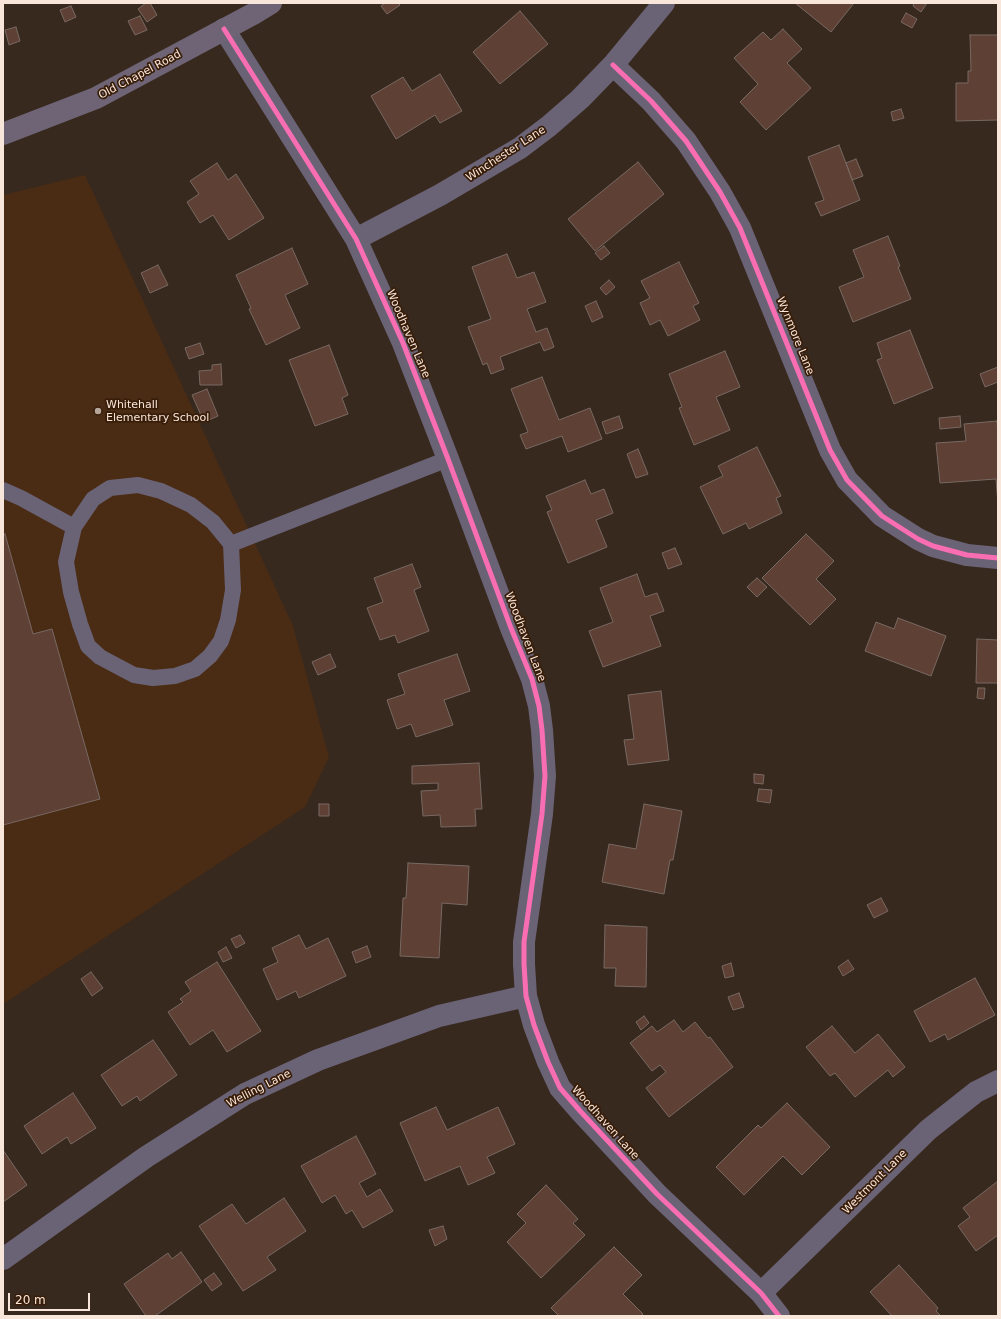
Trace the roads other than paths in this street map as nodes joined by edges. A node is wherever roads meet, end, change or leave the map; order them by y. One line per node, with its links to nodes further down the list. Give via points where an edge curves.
1 (271, 3): 3 (street, Old Chapel Road)
2 (664, 3): 4 (street, Winchester Lane)
3 (224, 29): 5 (street, Old Chapel Road, via 96,98); 6 (street, Woodhaven Lane)
4 (613, 65): 6 (street, Winchester Lane, via 580,100 520,148 440,195); 11 (street, Wynmore Lane, via 651,101 686,141 724,198 740,228 830,450 847,480 882,516 918,539 967,555)
5 (3, 134)
6 (356, 238): 7 (street, Woodhaven Lane, via 402,343)
7 (448, 459): 10 (lane); 12 (street, Woodhaven Lane, via 532,679 539,706 545,776 524,942)
8 (3, 490): 9 (lane)
9 (74, 527): 10 (lane, via 93,499 110,488 138,485 161,491 191,505 213,522); 10 (lane, via 66,562 71,592 88,646 100,657 115,665 134,674 153,678 175,676 195,669 210,656 221,641 228,620 233,590)
10 (231, 544)
11 (998, 558)
12 (526, 996): 14 (street, Welling Lane, via 439,1016 318,1060 245,1094 146,1157); 15 (street, Woodhaven Lane, via 534,1025 560,1088 657,1194)
13 (998, 1081): 15 (street, Westmont Lane, via 976,1092 928,1130)
14 (3, 1259)
15 (761, 1293): 16 (street, Woodhaven Lane)
16 (779, 1316)

